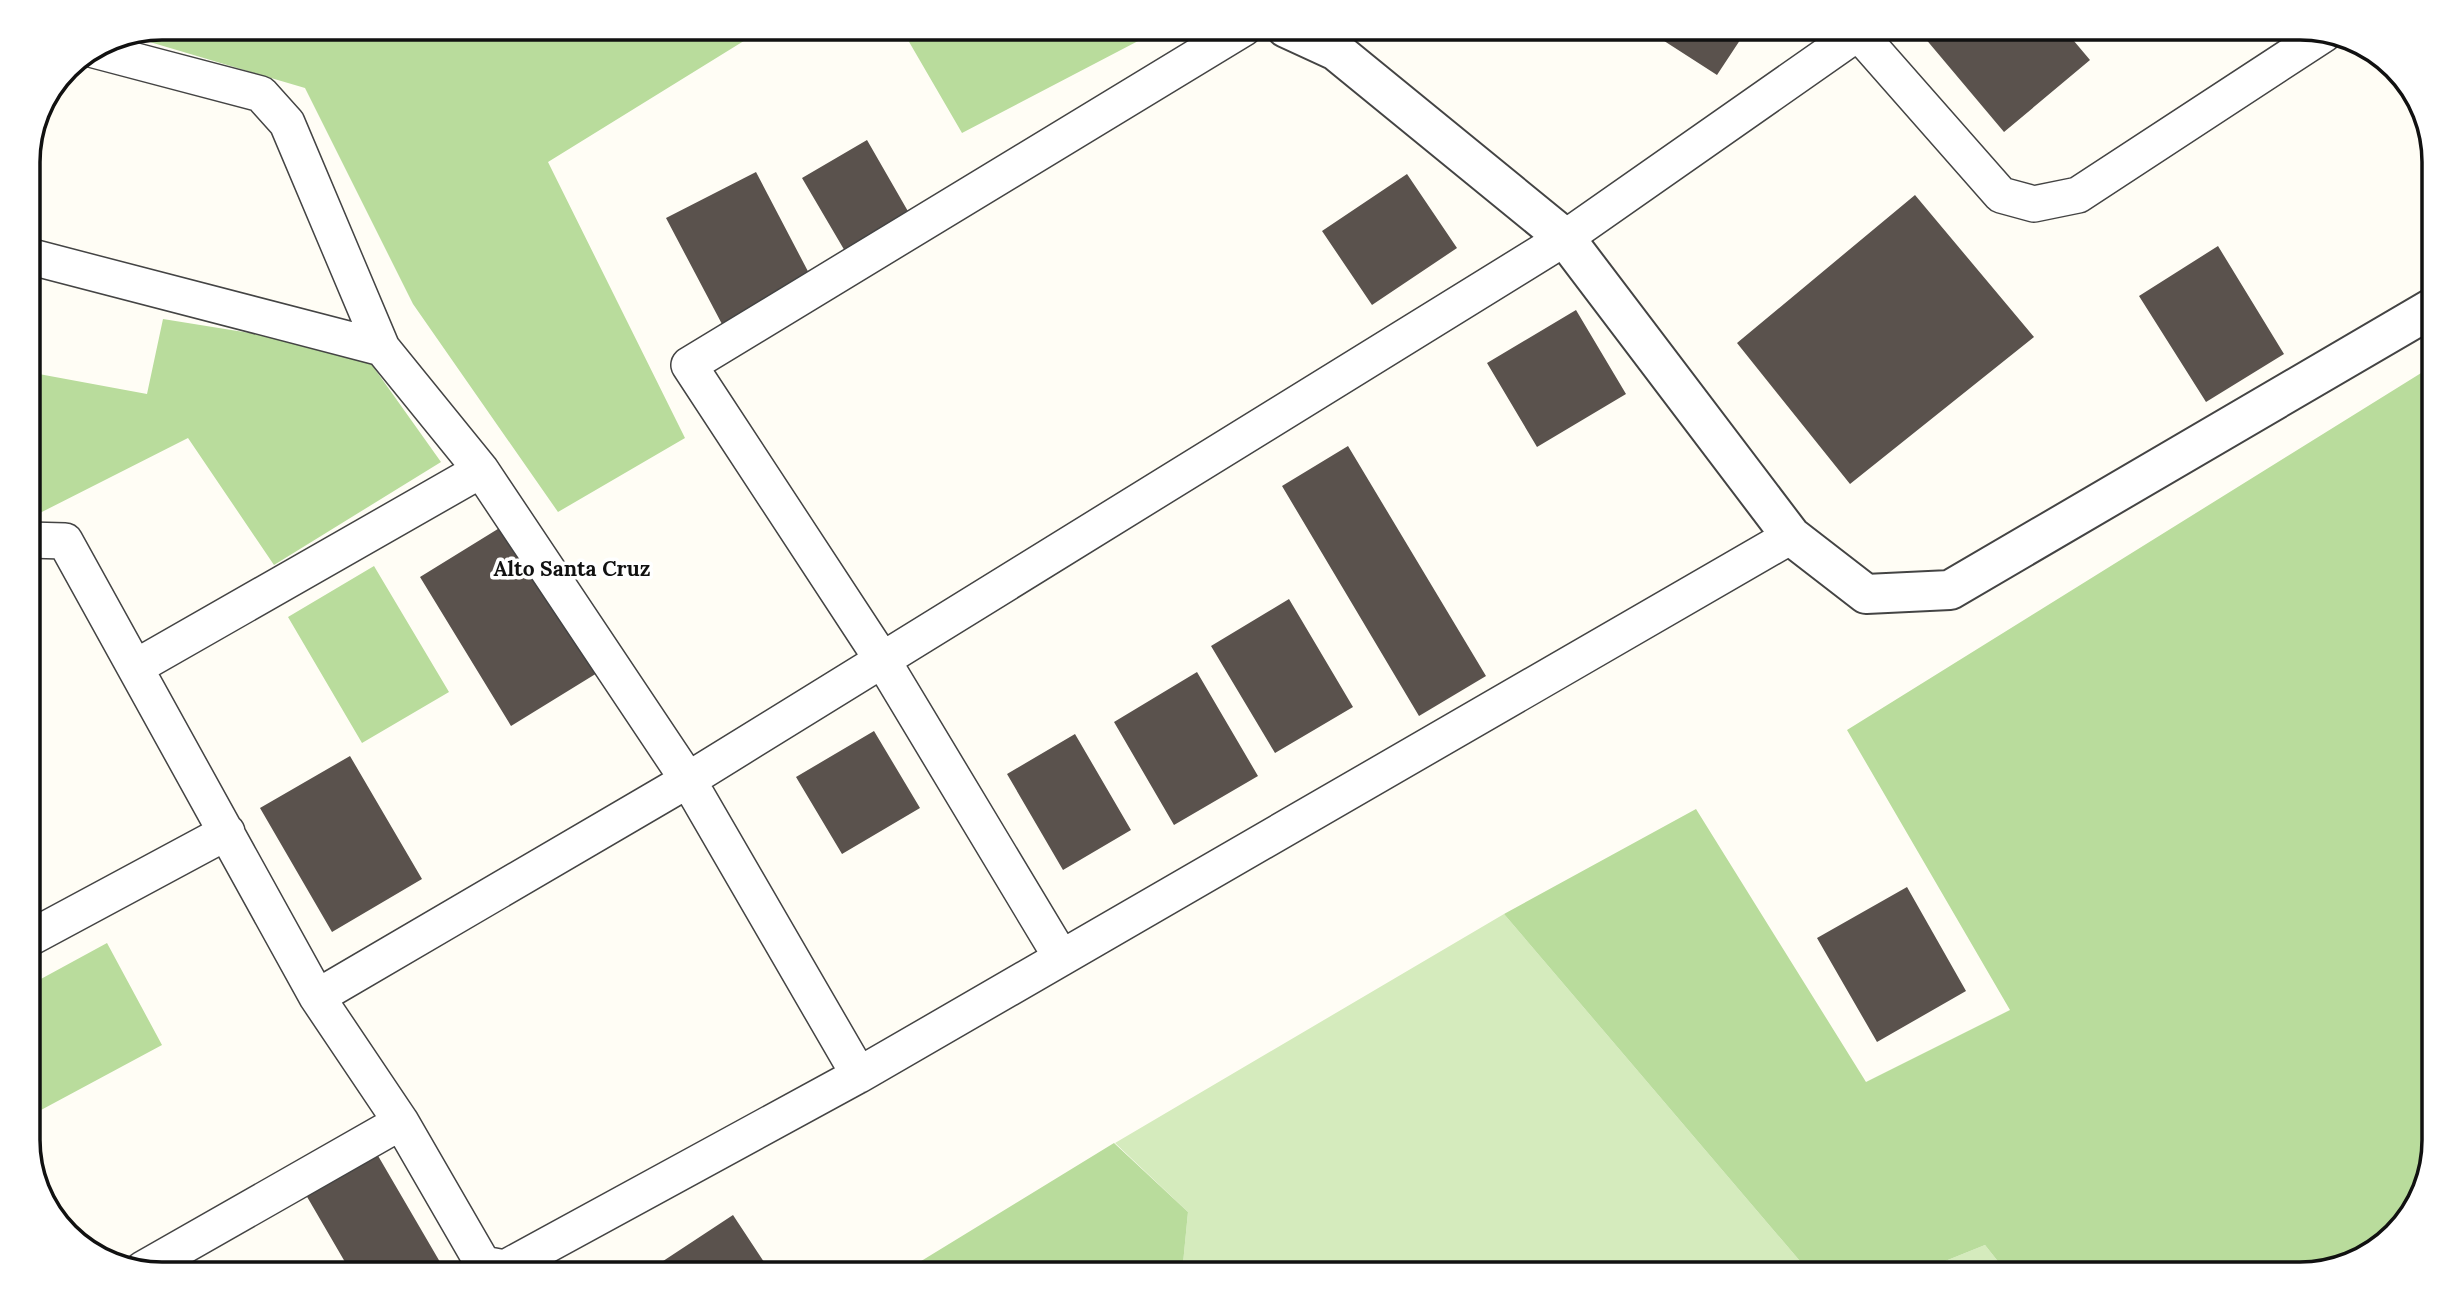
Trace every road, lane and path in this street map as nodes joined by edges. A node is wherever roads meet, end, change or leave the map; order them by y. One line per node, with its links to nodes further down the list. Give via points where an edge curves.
1 (1224, 40): 14 (street, via 689,365)
2 (1312, 40): 7 (street, via 1336,51)
3 (1845, 40): 7 (street)
4 (1868, 40): 5 (street, via 2001,195 2035,204 2078,195)
5 (2312, 42)
6 (109, 54): 10 (street, via 261,94 287,123)
7 (1565, 238): 12 (street); 14 (street)
8 (41, 259): 10 (street)
9 (2421, 315): 12 (street, via 1950,590 1866,594)
10 (382, 348): 11 (street)
11 (481, 470): 15 (street); 16 (street)
12 (1791, 536): 19 (street)
13 (41, 540): 15 (street, via 65,541)
14 (883, 661): 16 (street); 19 (street)
15 (136, 667): 17 (street)
16 (688, 780): 20 (street); 21 (street)
17 (227, 832): 18 (street); 20 (street)
18 (41, 932)
19 (1061, 957): 21 (street)
20 (317, 997): 22 (street)
21 (859, 1074): 25 (street)
22 (401, 1122): 23 (street); 24 (street)
23 (156, 1262)
24 (482, 1262)
25 (516, 1262)

